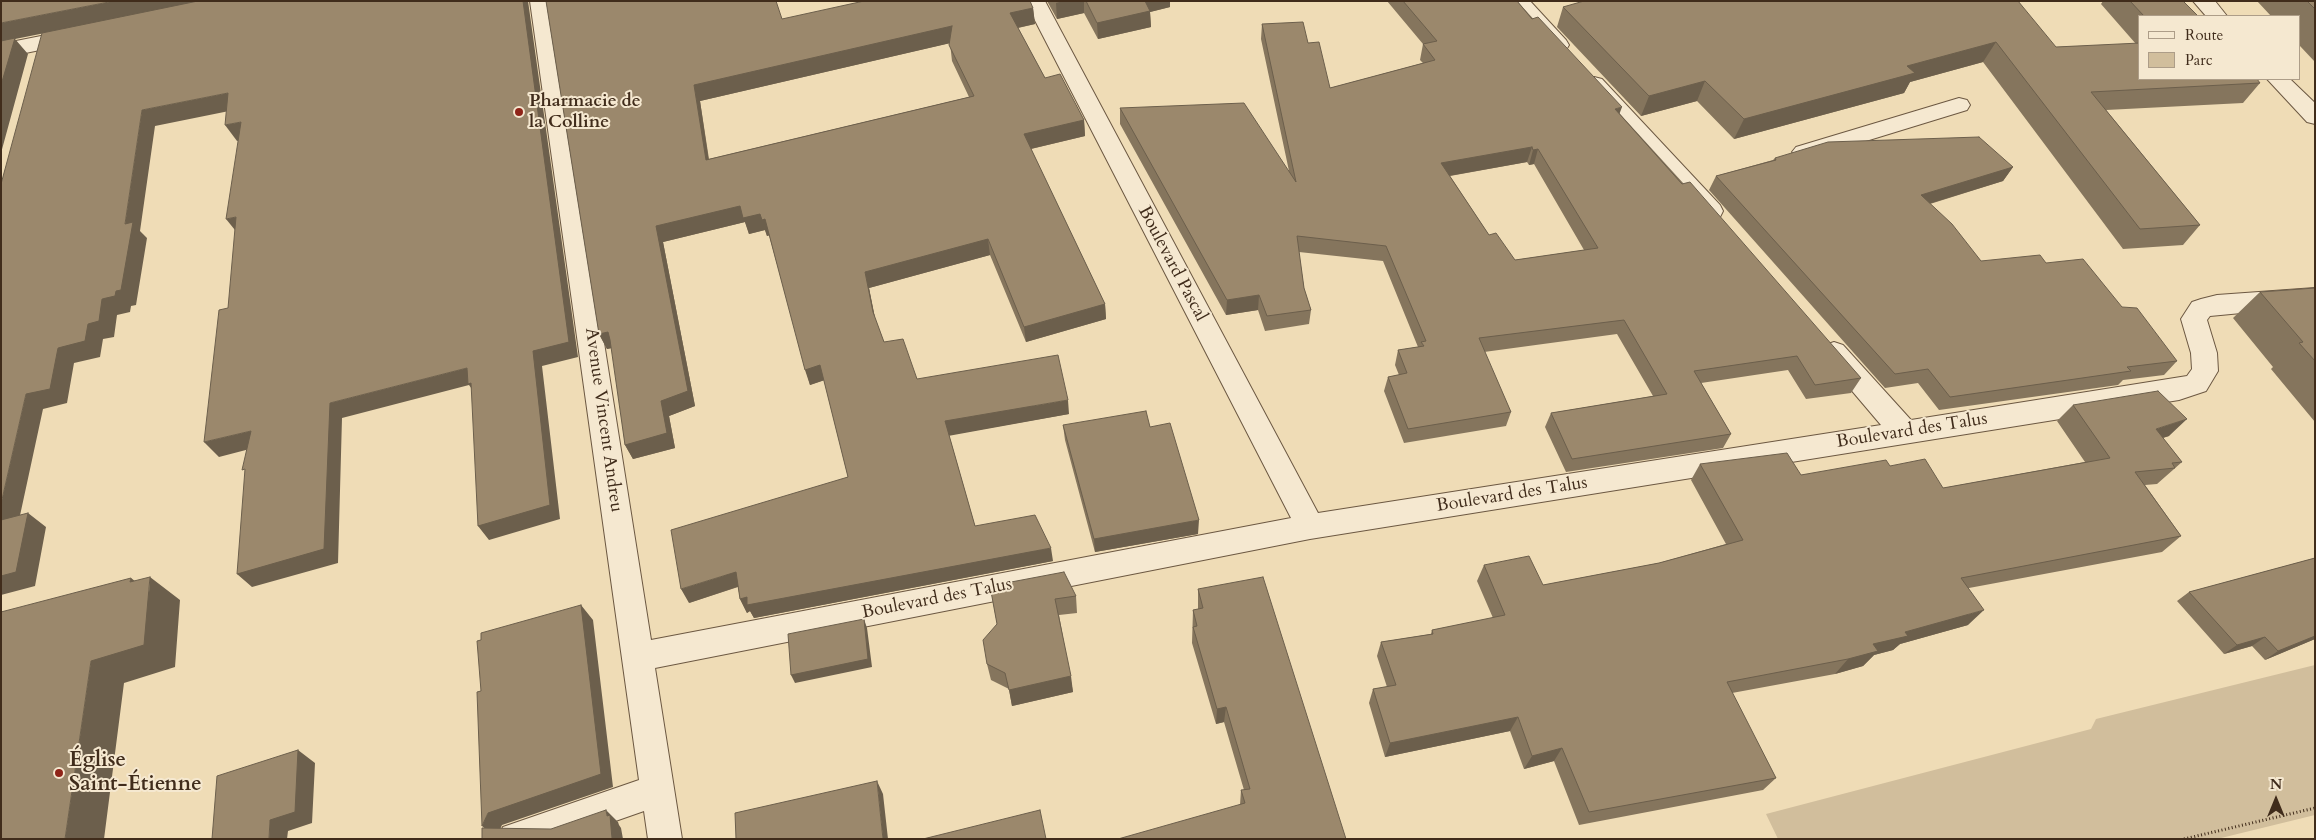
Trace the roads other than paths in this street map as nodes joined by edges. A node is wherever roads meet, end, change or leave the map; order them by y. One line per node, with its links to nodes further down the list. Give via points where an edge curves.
1 (540, 1): 17 (street, Avenue Vincent Andreu)
2 (1035, 1): 16 (street, Boulevard Pascal)
3 (1518, 1): 12 (street, via 1574,62 1699,184)
4 (2203, 1): 5 (street)
5 (2217, 15)
6 (93, 33): 7 (street, via 42,52)
7 (1, 51)
8 (2279, 80): 10 (street)
9 (1959, 105): 11 (street)
10 (2315, 117)
11 (1782, 158)
12 (1729, 231)
13 (2315, 297): 15 (street, Boulevard des Talus, via 2202,309 2194,319 2206,371 2196,384)
14 (1820, 335): 15 (street)
15 (1904, 432): 16 (street, Boulevard des Talus)
16 (1310, 527): 17 (street, Boulevard des Talus)
17 (638, 657): 18 (street, Avenue Vincent Andreu)
18 (657, 790): 19 (street); 20 (street, Avenue Vincent Andreu)
19 (515, 839)
20 (665, 839)

